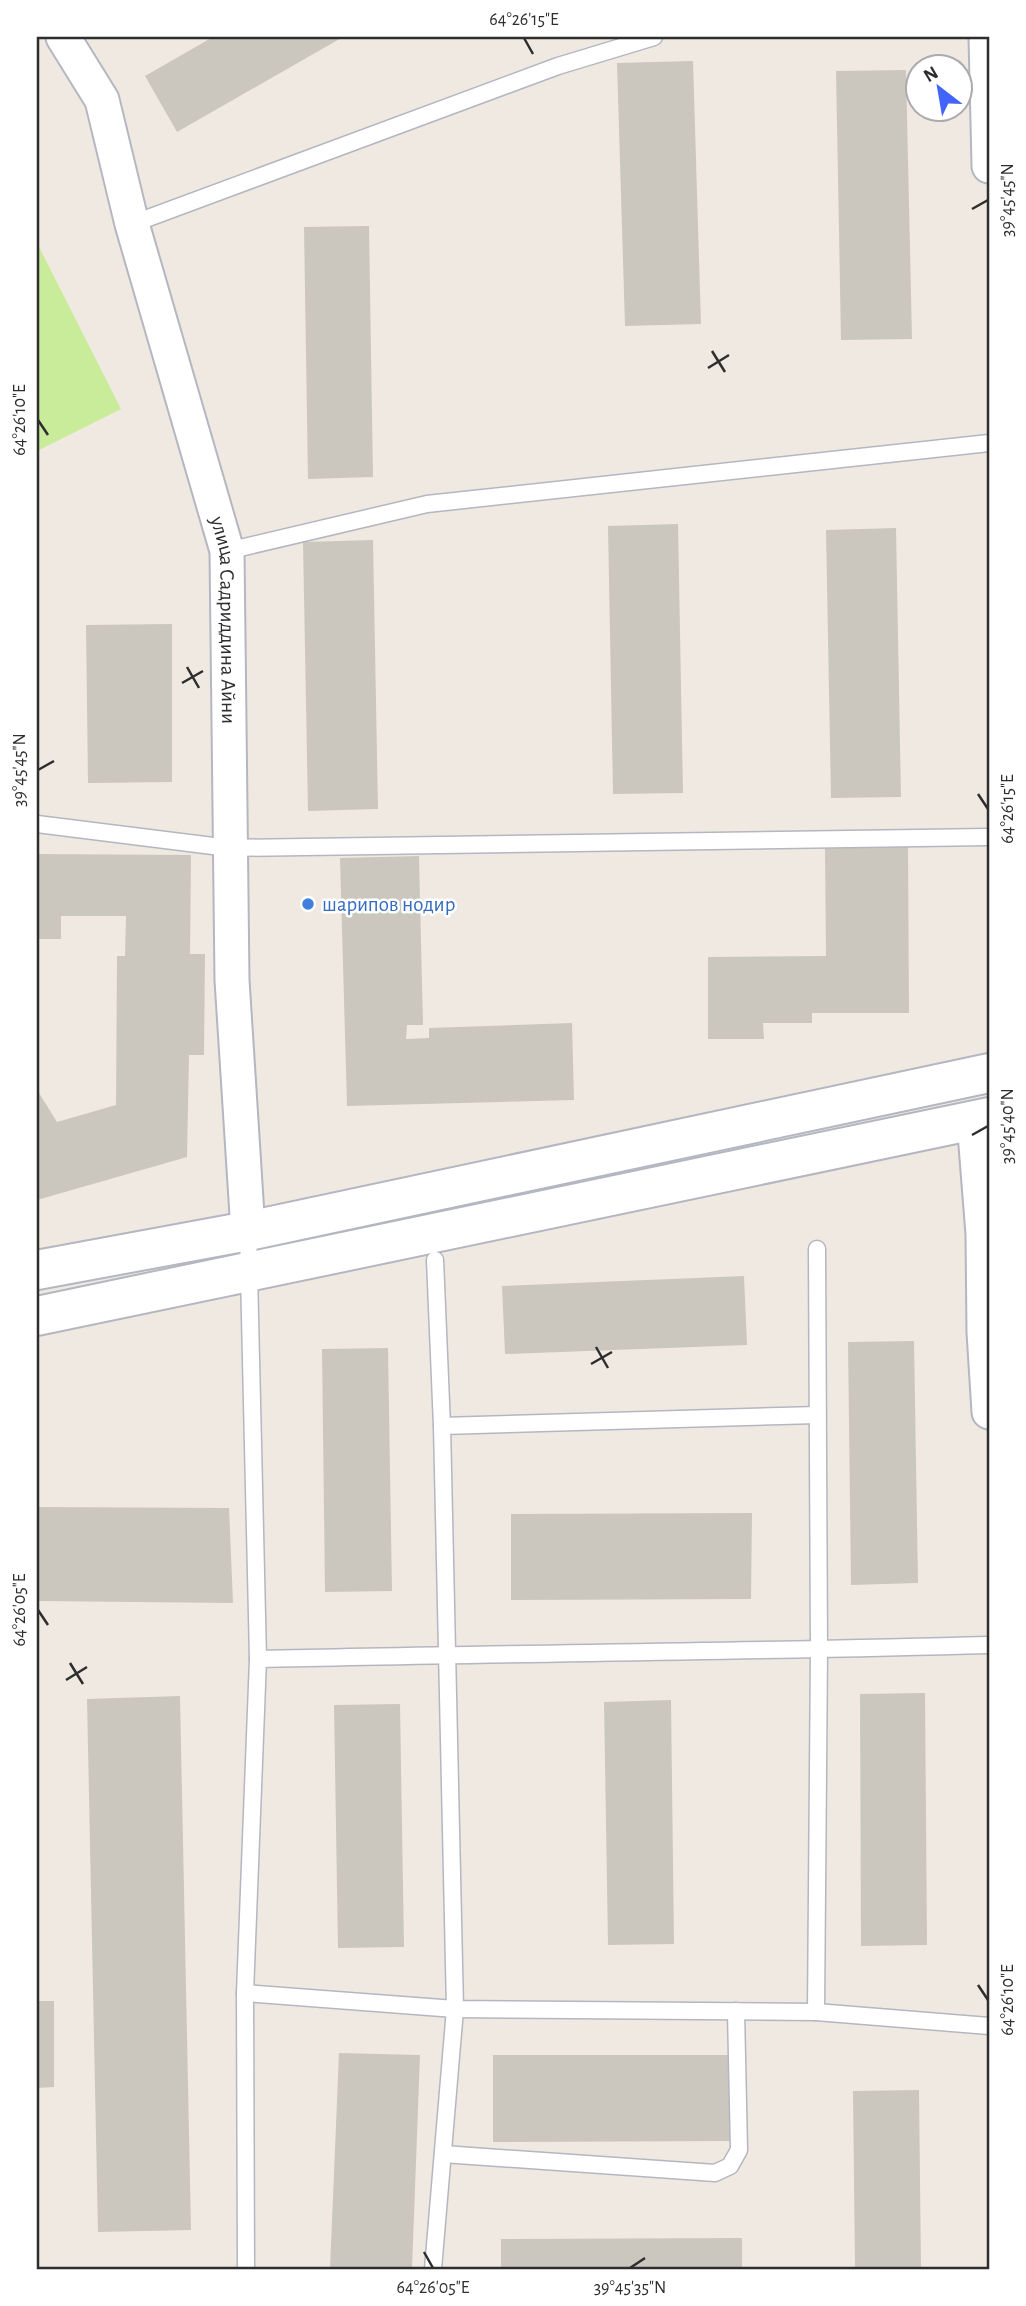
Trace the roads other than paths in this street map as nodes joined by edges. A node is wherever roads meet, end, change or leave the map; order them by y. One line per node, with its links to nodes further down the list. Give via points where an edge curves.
1 (63, 37): 5 (street, улица Садриддина Айни, via 102,100)
2 (654, 37): 5 (lane, via 558,66)
3 (986, 37): 4 (street)
4 (989, 166)
5 (132, 224): 7 (street, улица Садриддина Айни)
6 (989, 443): 7 (lane, via 427,504)
7 (227, 551): 10 (street, улица Садриддина Айни)
8 (37, 824): 10 (lane)
9 (989, 837): 10 (lane)
10 (229, 848): 13 (street, улица Садриддина Айни)
11 (989, 1073): 13 (main road)
12 (982, 1118): 17 (main road); 18 (street)
13 (248, 1231): 16 (main road); 24 (lane)
14 (817, 1249): 19 (lane)
15 (435, 1260): 20 (lane)
16 (37, 1270)
17 (37, 1316)
18 (989, 1412)
19 (817, 1415): 20 (lane); 22 (lane)
20 (442, 1426): 23 (lane)
21 (989, 1645): 22 (lane)
22 (819, 1650): 23 (lane); 28 (lane)
23 (447, 1654): 24 (lane); 26 (lane)
24 (258, 1659): 25 (lane)
25 (245, 1993): 26 (lane); 31 (lane)
26 (455, 2009): 27 (lane); 30 (lane)
27 (736, 2011): 28 (lane); 30 (lane, via 739,2150 730,2166 715,2173)
28 (816, 2012): 29 (lane)
29 (989, 2026)
30 (443, 2154): 32 (lane)
31 (246, 2269)
32 (433, 2269)

